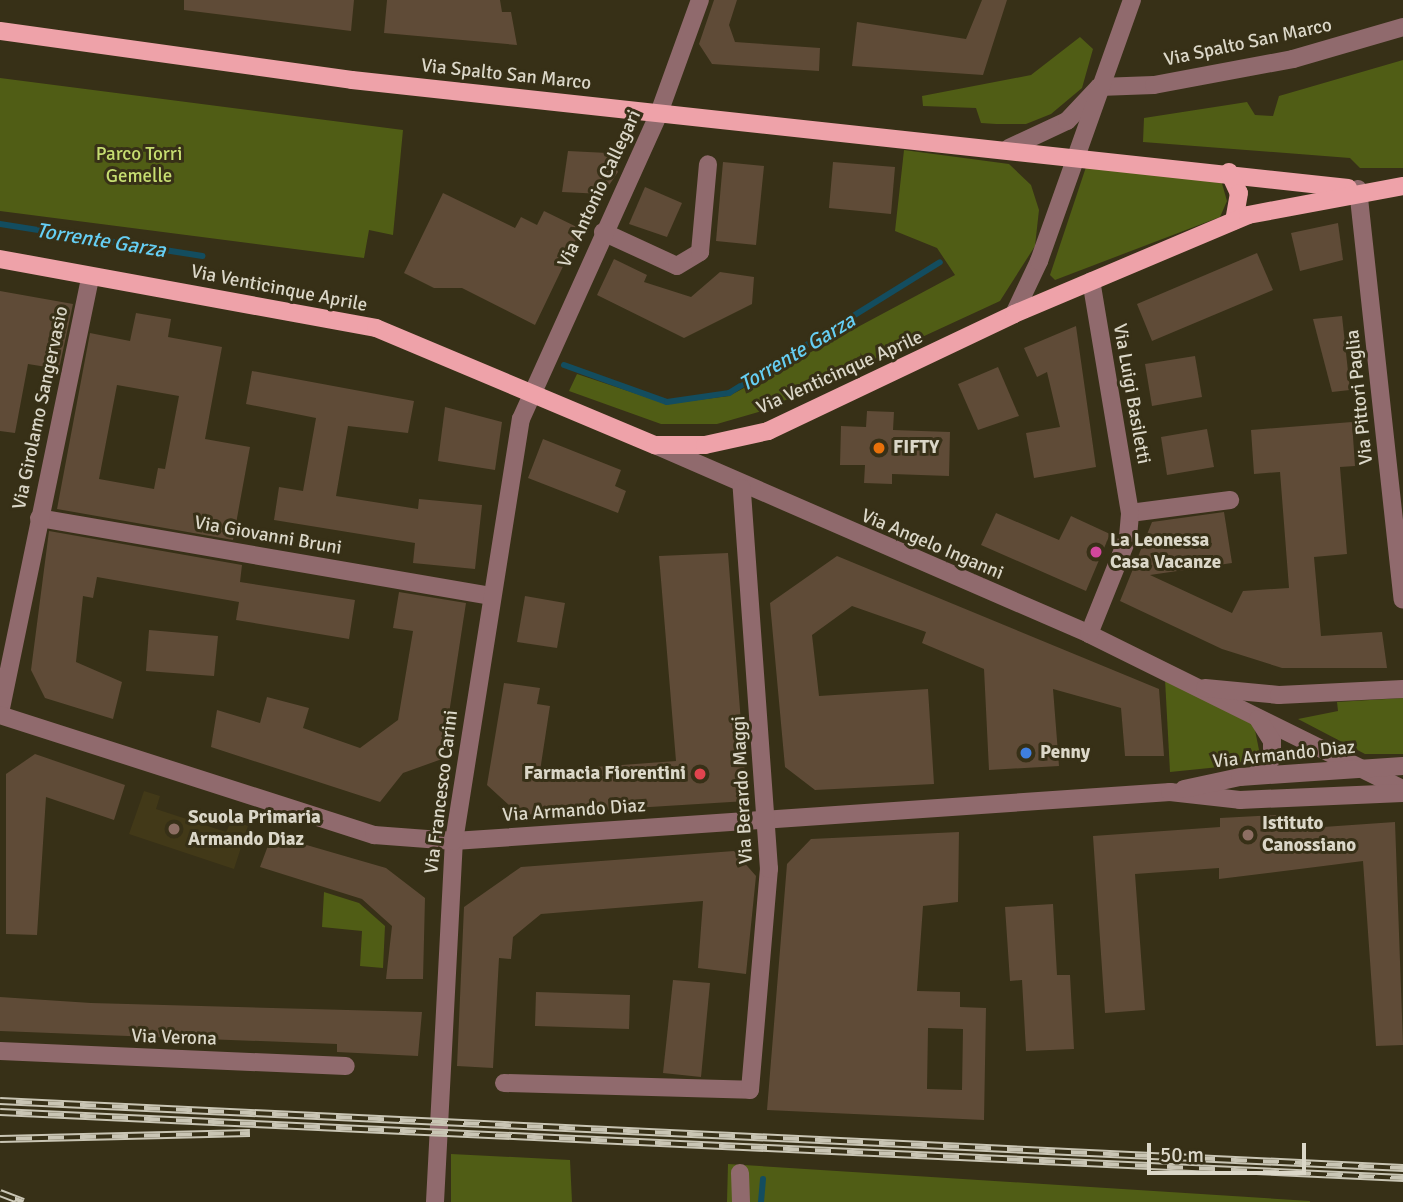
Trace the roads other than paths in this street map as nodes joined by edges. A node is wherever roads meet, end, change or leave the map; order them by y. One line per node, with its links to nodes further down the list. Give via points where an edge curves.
1 (700, 0): 6 (street, Via Antonio Callegari)
2 (1132, 0): 5 (street)
3 (1403, 27): 5 (street, Via Spalto San Marco, via 1293,59 1154,85)
4 (0, 31): 6 (main road, Via Spalto San Marco, via 108,49)
5 (1100, 87): 7 (street, via 1067,121); 8 (street)
6 (659, 113): 7 (main road, Via Spalto San Marco); 14 (street, Via Antonio Callegari)
7 (1009, 148): 8 (main road, Via Spalto San Marco)
8 (1077, 156): 10 (main road, Via Spalto San Marco); 18 (street)
9 (708, 164): 14 (street, via 700,252 677,266)
10 (1229, 172): 12 (main road, Via Spalto San Marco); 13 (main road, via 1239,193)
11 (1403, 186): 12 (main road, Via Venticinque Aprile)
12 (1358, 189): 13 (main road, Via Venticinque Aprile); 26 (street, Via Pittori Paglia)
13 (1234, 221): 17 (main road, Via Venticinque Aprile)
14 (603, 232): 19 (street, Via Antonio Callegari)
15 (0, 259): 16 (main road, Via Venticinque Aprile)
16 (90, 277): 19 (main road, Via Venticinque Aprile, via 376,328); 24 (street, Via Girolamo Sangervasio)
17 (1091, 281): 18 (main road, Via Venticinque Aprile); 23 (street, Via Luigi Basiletti)
18 (1014, 314): 20 (main road, Via Venticinque Aprile, via 768,431 705,445)
19 (529, 392): 20 (main road, Via Venticinque Aprile); 25 (street, Via Francesco Carini)
20 (656, 445): 21 (street, Via Angelo Inganni)
21 (742, 488): 27 (street, Via Angelo Inganni); 37 (street, Via Berardo Maggi)
22 (1230, 500): 23 (street)
23 (1130, 513): 27 (street, Via Luigi Basiletti, via 1128,537)
24 (39, 518): 25 (street, Via Giovanni Bruni); 30 (street, Via Girolamo Sangervasio)
25 (490, 596): 38 (street, Via Francesco Carini)
26 (1403, 600)
27 (1088, 635): 28 (street, Via Angelo Inganni)
28 (1191, 686): 29 (street, Via Angelo Inganni, via 1279,695); 31 (street, Via Angelo Inganni)
29 (1403, 689)
30 (0, 714): 38 (street, Via Armando Diaz, via 374,835)
31 (1258, 719): 33 (street, Via Angelo Inganni); 34 (street, via 1272,741 1272,758)
32 (1403, 766): 33 (street, Via Armando Diaz)
33 (1364, 768): 34 (street, Via Armando Diaz); 35 (street, Via Angelo Inganni)
34 (1255, 775): 36 (street, Via Armando Diaz)
35 (1403, 791): 36 (street, Via Armando Diaz, via 1240,800)
36 (1170, 792): 37 (street, Via Armando Diaz)
37 (769, 818): 38 (street, Via Armando Diaz); 41 (street, Via Berardo Maggi, via 750,1090)
38 (454, 841): 43 (street, Via Francesco Carini)
39 (0, 1051): 40 (street, Via Verona)
40 (346, 1066)
41 (504, 1083)
42 (740, 1173): 44 (street)
43 (435, 1202)
44 (741, 1202)

